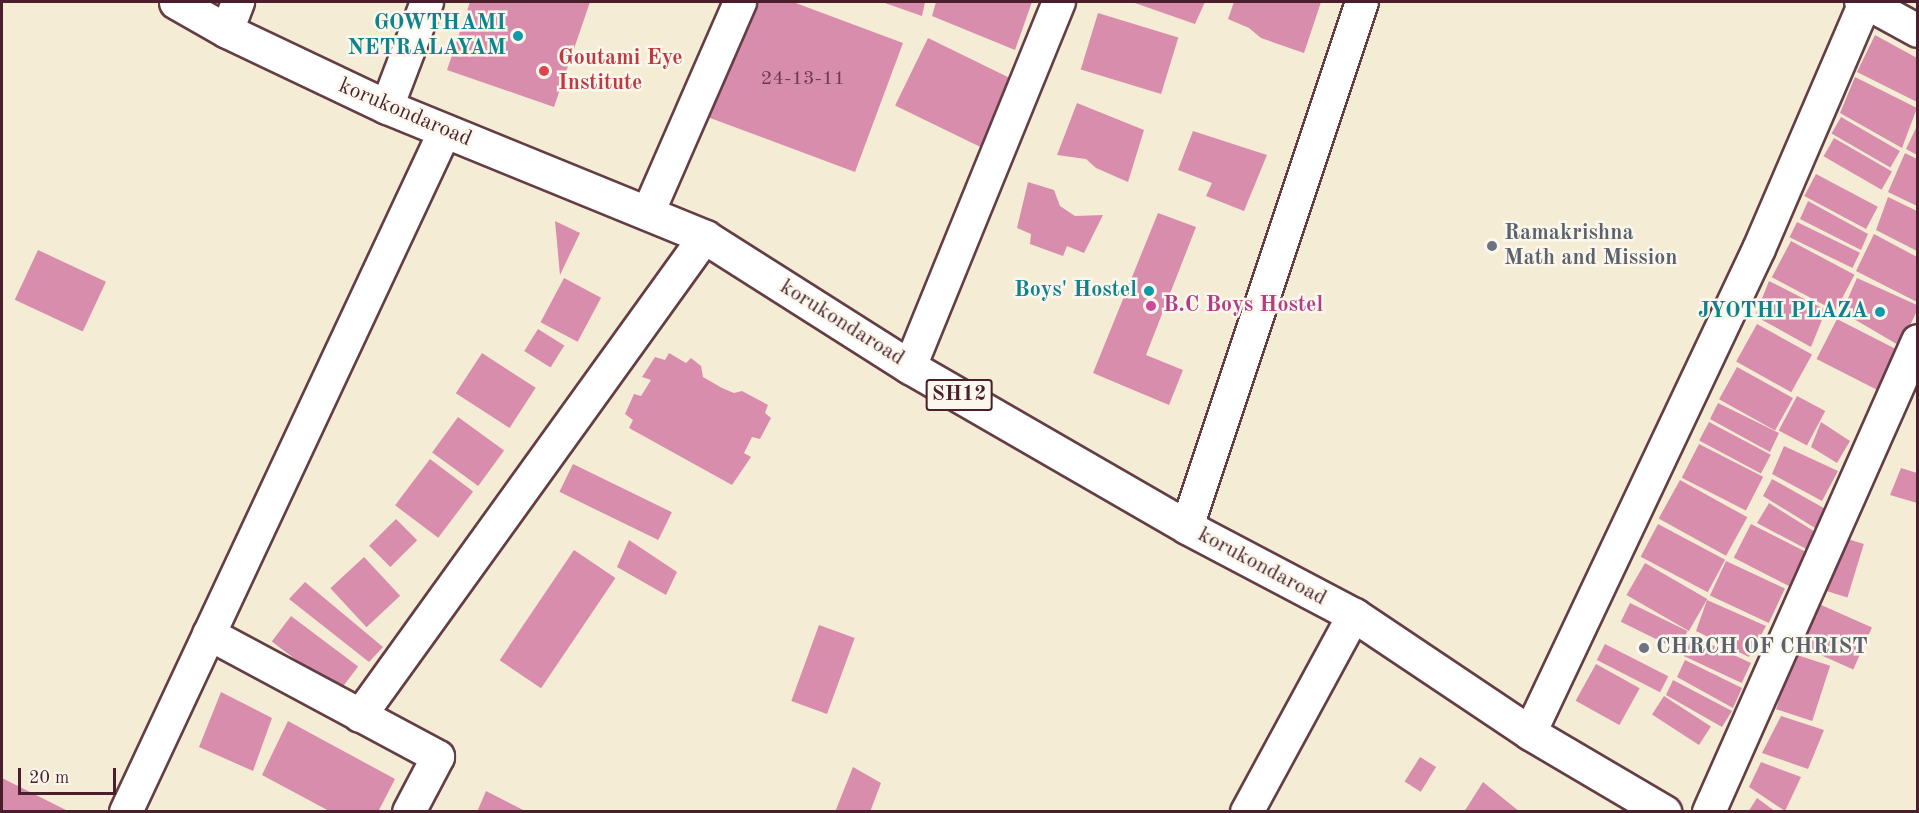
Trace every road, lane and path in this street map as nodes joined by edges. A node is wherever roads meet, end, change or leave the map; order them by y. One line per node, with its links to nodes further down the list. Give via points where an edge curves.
1 (176, 2): 7 (main road, korukondaroad / SH12)
2 (427, 2): 9 (street)
3 (740, 2): 11 (street)
4 (1059, 2): 14 (street)
5 (1362, 2): 15 (street)
6 (1863, 2): 8 (street); 19 (street, via 1759,249)
7 (233, 16): 9 (main road, korukondaroad / SH12)
8 (1917, 31)
9 (387, 107): 10 (main road, korukondaroad / SH12)
10 (444, 131): 11 (main road, korukondaroad / SH12); 17 (street)
11 (648, 213): 12 (main road, korukondaroad / SH12)
12 (705, 237): 14 (main road, korukondaroad / SH12); 18 (street)
13 (1917, 340): 24 (street)
14 (910, 367): 15 (main road, korukondaroad / SH12)
15 (1187, 527): 16 (main road, korukondaroad / SH12)
16 (1354, 615): 19 (main road, korukondaroad / SH12); 23 (street)
17 (209, 634): 18 (street); 21 (street)
18 (360, 716): 22 (street, via 438,757)
19 (1530, 733): 20 (main road, korukondaroad / SH12)
20 (1646, 806)
21 (126, 812)
22 (409, 812)
23 (1247, 812)
24 (1709, 812)

